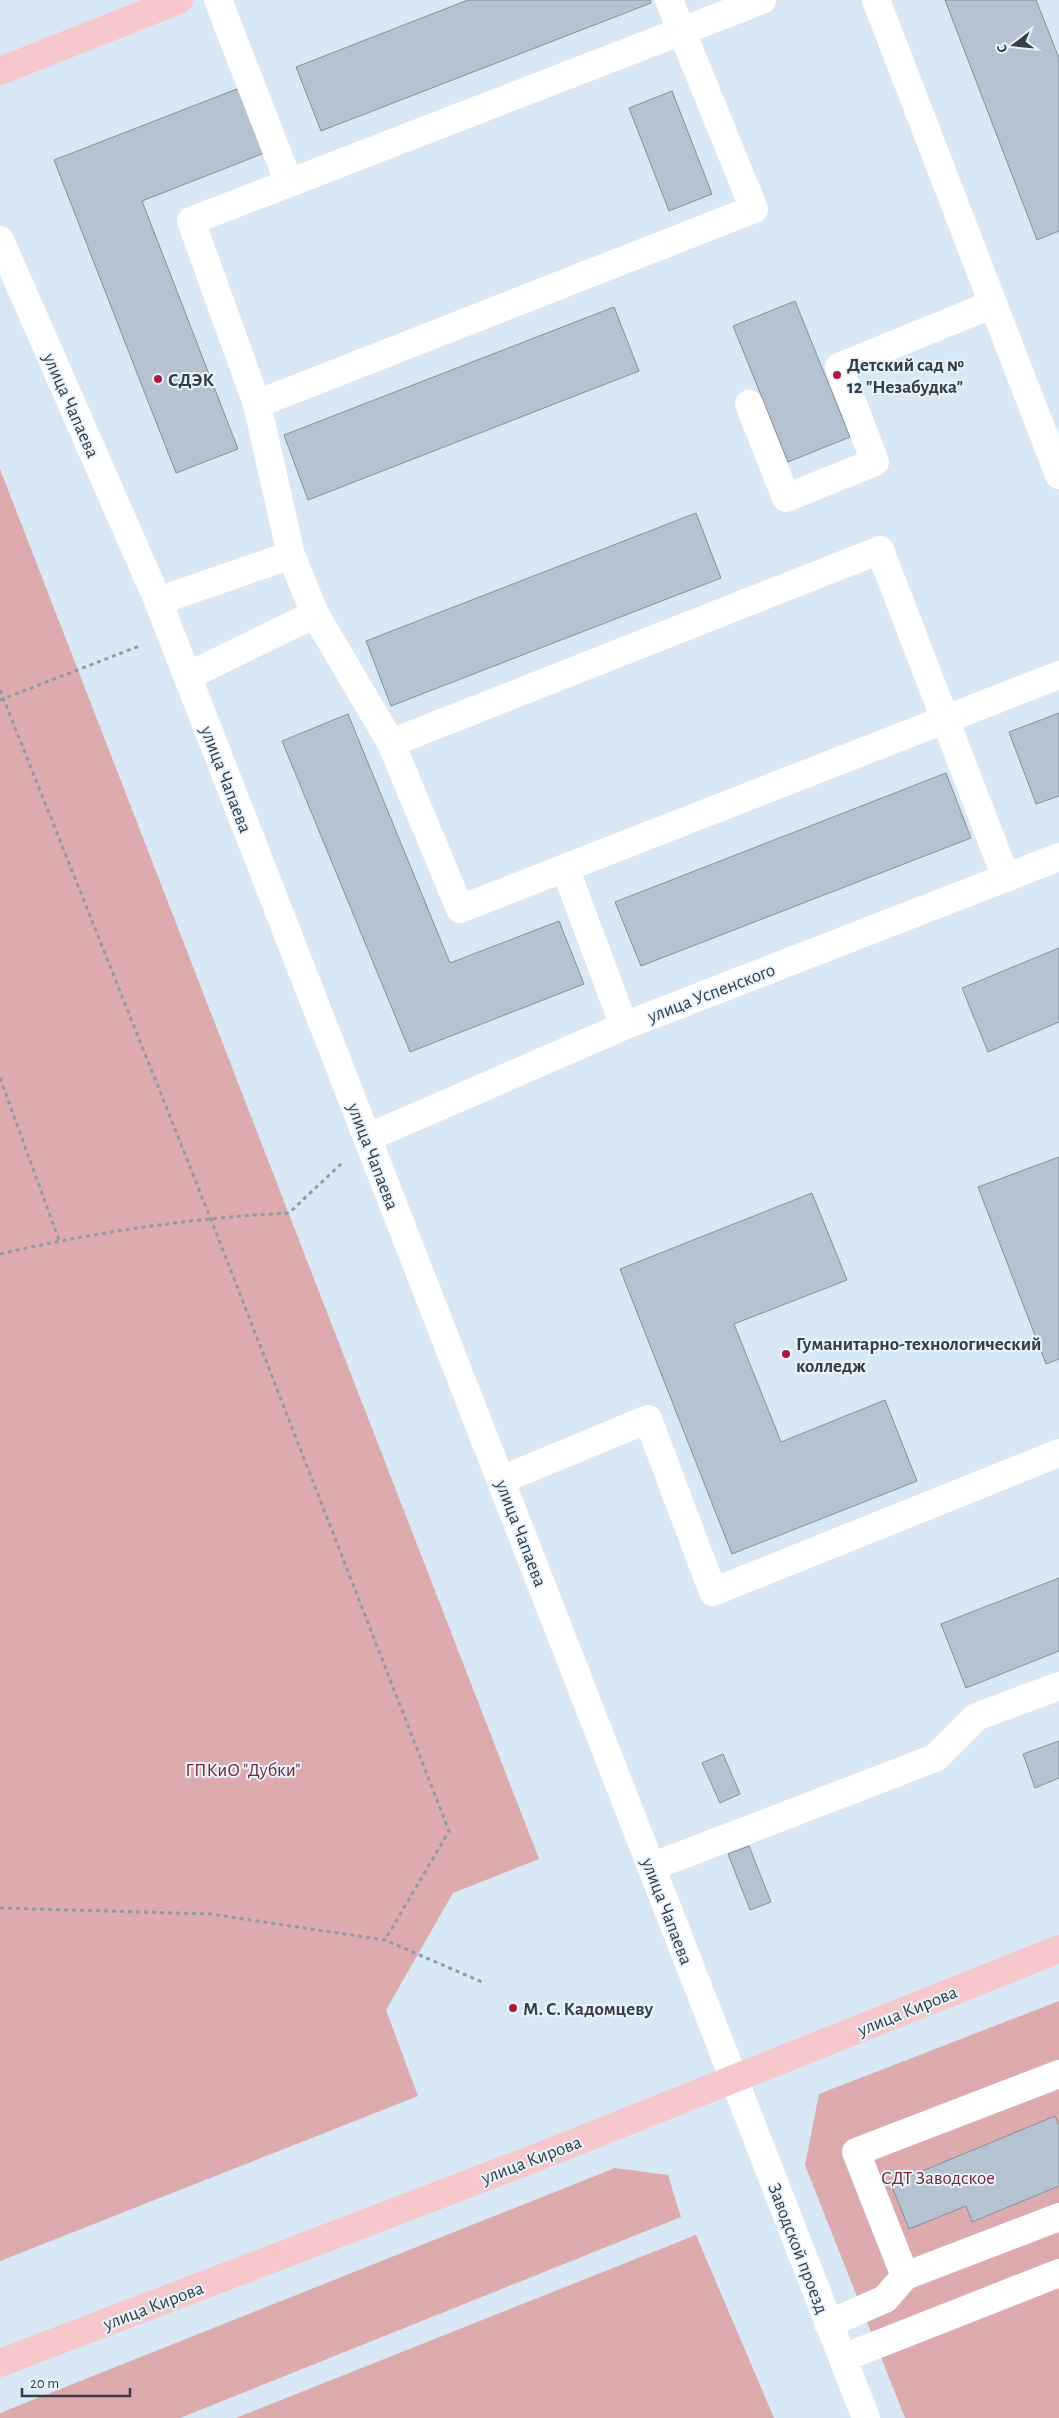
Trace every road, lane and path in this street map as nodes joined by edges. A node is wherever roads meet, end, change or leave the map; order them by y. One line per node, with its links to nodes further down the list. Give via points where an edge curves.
1 (179, 0): 7 (main road)
2 (218, 0): 8 (street)
3 (670, 0): 6 (street)
4 (762, 0): 6 (street)
5 (876, 0): 10 (street)
6 (682, 31): 8 (street); 11 (street, via 754,209)
7 (0, 71)
8 (289, 183): 11 (street, via 191,221)
9 (0, 240): 15 (street, улица Чапаева)
10 (993, 304): 12 (street, via 838,367 875,462 786,498); 13 (street)
11 (257, 404): 14 (street)
12 (749, 404)
13 (1059, 475)
14 (291, 555): 15 (street); 16 (street)
15 (158, 601): 17 (street, улица Чапаева)
16 (314, 614): 19 (street); 23 (street)
17 (171, 634): 19 (street, улица Чапаева); 21 (path)
18 (1059, 675): 22 (street)
19 (188, 676): 29 (street, улица Чапаева)
20 (0, 690): 21 (path)
21 (2, 700): 30 (path)
22 (945, 719): 23 (street, via 880,550); 25 (street); 26 (street)
23 (392, 743): 25 (street, via 460,909)
24 (1059, 857): 26 (street, улица Успенского)
25 (564, 868): 27 (street)
26 (1006, 878): 27 (street, улица Успенского)
27 (624, 1026): 29 (street, улица Успенского)
28 (0, 1078): 31 (path)
29 (368, 1138): 30 (path, via 289,1213); 34 (street, улица Чапаева)
30 (210, 1217): 31 (path); 38 (path, via 449,1831)
31 (59, 1240): 32 (path)
32 (0, 1254)
33 (1059, 1453): 34 (street, via 714,1592 648,1419)
34 (501, 1480): 36 (street, улица Чапаева)
35 (1059, 1686): 36 (street, via 976,1717 935,1758)
36 (651, 1866): 42 (street, улица Чапаева)
37 (0, 1908): 38 (path, via 210,1914)
38 (385, 1940): 40 (path)
39 (1059, 1949): 42 (main road, улица Кирова)
40 (482, 1982)
41 (1059, 2074): 45 (street, via 856,2152)
42 (733, 2078): 46 (street, Заводской проезд); 48 (main road, улица Кирова, via 534,2159)
43 (1059, 2217): 45 (street)
44 (1059, 2273): 47 (street)
45 (905, 2276): 46 (street, via 885,2299)
46 (828, 2324): 47 (street, Заводской проезд)
47 (843, 2358): 49 (street, Заводской проезд)
48 (0, 2363)
49 (866, 2418)

